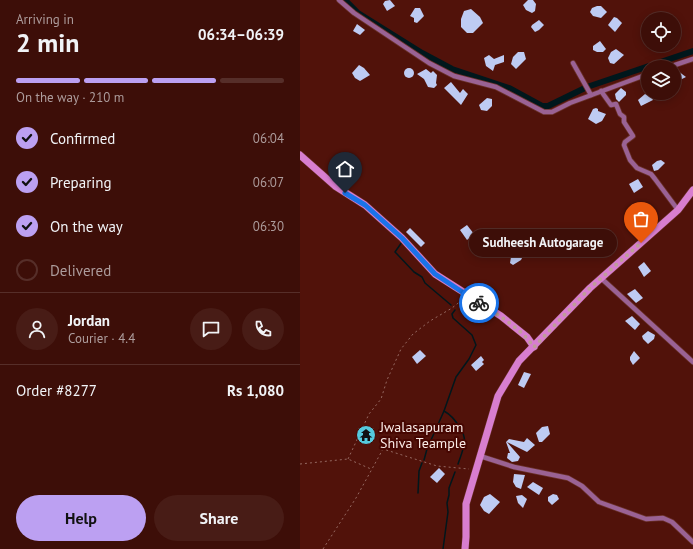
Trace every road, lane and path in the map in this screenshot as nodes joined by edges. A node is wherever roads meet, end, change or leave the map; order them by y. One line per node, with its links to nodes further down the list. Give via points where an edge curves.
1 (339, 0): 7 (street, via 429,64 454,76 496,87 544,112 552,112)
2 (693, 59): 4 (street)
3 (573, 63): 7 (street)
4 (681, 63)
5 (641, 77): 6 (street)
6 (601, 91): 7 (street); 10 (street, via 611,104 616,104 633,136 624,145 630,160 637,168 651,174)
7 (590, 95)
8 (300, 155): 12 (main road, via 335,186 365,205 402,238 435,274)
9 (692, 192): 10 (main road)
10 (678, 210): 11 (main road)
11 (602, 279): 13 (main road, via 590,288); 14 (street)
12 (467, 295): 13 (main road, via 501,316 527,337); 16 (path, via 413,334 401,349 381,399 369,414)
13 (534, 347): 15 (main road, via 518,361 498,396)
14 (693, 362)
15 (480, 456): 19 (main road); 20 (street, via 514,467 568,478 582,486 599,502 646,519 664,518 672,522)
16 (348, 460): 17 (path); 18 (path)
17 (300, 464)
18 (372, 469): 19 (path, via 383,449 437,466); 21 (path)
19 (476, 470): 22 (main road, via 466,504)
20 (693, 542)
21 (322, 549)
22 (465, 549)

